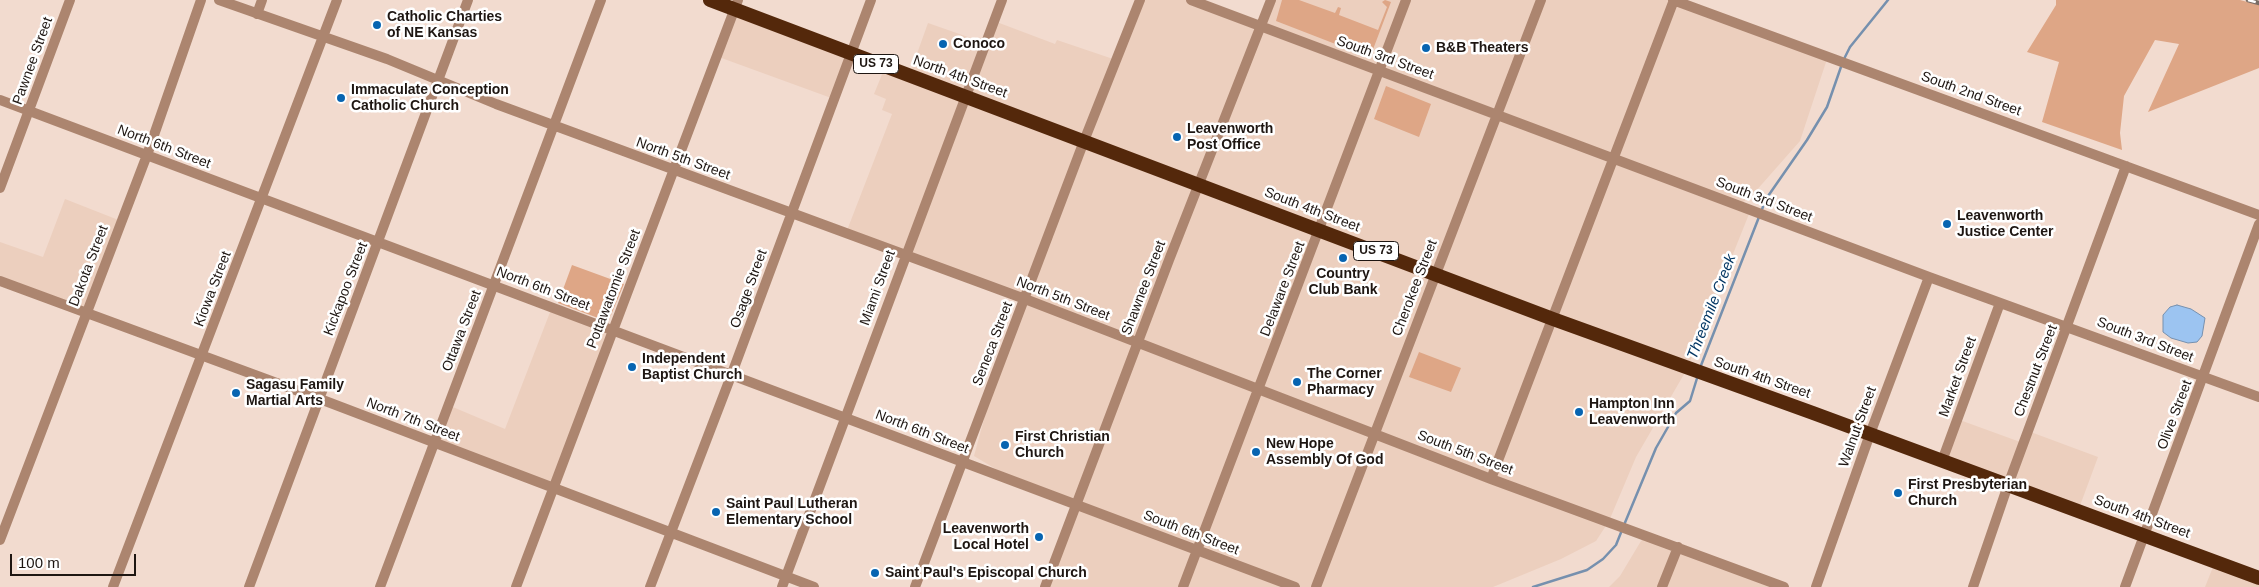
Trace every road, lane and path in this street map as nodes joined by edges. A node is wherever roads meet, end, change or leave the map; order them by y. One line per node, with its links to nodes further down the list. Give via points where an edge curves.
1 (70, 0): 26 (street, Pawnee Street)
2 (201, 0): 30 (street, Dakota Street)
3 (220, 0): 18 (street, North 5th Street)
4 (262, 0): 18 (street)
5 (337, 0): 20 (street, Kiowa Street)
6 (468, 0): 23 (street, Kickapoo Street)
7 (601, 0): 28 (street, Ottawa Street)
8 (710, 0): 17 (highway, North 4th Street / US 73)
9 (871, 0): 21 (street, Osage Street)
10 (1002, 0): 24 (street, Miami Street)
11 (1140, 0): 29 (street, Seneca Street)
12 (1191, 0): 19 (street, South 3rd Street)
13 (1271, 0): 19 (street, Shawnee Street)
14 (1406, 0): 22 (street, Delaware Street)
15 (1541, 0): 27 (street, Cherokee Street)
16 (1674, 0): 31 (street); 32 (street, South 2nd Street)
17 (736, 5): 21 (highway, North 4th Street / US 73); 33 (street, Pottawatomie Street)
18 (257, 14): 20 (street, North 5th Street)
19 (1261, 27): 22 (street, South 3rd Street); 34 (street, Shawnee Street)
20 (323, 37): 23 (street, North 5th Street); 36 (street, Kiowa Street)
21 (851, 55): 24 (highway, North 4th Street / US 73); 37 (street, Osage Street)
22 (1379, 71): 27 (street, South 3rd Street); 40 (street, Delaware Street)
23 (439, 80): 28 (street, North 5th Street); 41 (street, Kickapoo Street)
24 (965, 96): 29 (highway, North 4th Street / US 73); 42 (street, Miami Street)
25 (0, 100): 26 (street, North 6th Street)
26 (29, 111): 30 (street, North 6th Street); 35 (street, Pawnee Street)
27 (1498, 114): 31 (street, South 3rd Street); 43 (street, Cherokee Street)
28 (553, 126): 33 (street, North 5th Street); 46 (street, Ottawa Street)
29 (1084, 142): 34 (highway, North 4th Street / US 73); 47 (street, Seneca Street)
30 (147, 155): 36 (street, North 6th Street); 49 (street, Dakota Street)
31 (1614, 158): 44 (street, South 3rd Street); 50 (street)
32 (2126, 166): 38 (street, South 2nd Street); 51 (street, Chestnut Street)
33 (673, 170): 37 (street, North 5th Street); 52 (street, Pottawatomie Street)
34 (1198, 185): 40 (highway, South 4th Street / US 73); 53 (street, Shawnee Street)
35 (0, 188)
36 (262, 200): 41 (street, North 6th Street); 54 (street, Kiowa Street)
37 (791, 214): 42 (street, North 5th Street); 55 (street, Osage Street)
38 (2259, 215)
39 (2259, 224): 56 (street, Olive Street)
40 (1320, 230): 43 (highway, South 4th Street / US 73); 57 (street, Delaware Street)
41 (379, 242): 46 (street, North 6th Street); 59 (street, Kickapoo Street)
42 (905, 255): 47 (street, North 5th Street); 60 (street, Miami Street)
43 (1434, 274): 50 (highway, South 4th Street / US 73); 61 (street, Cherokee Street)
44 (1929, 277): 48 (street, South 3rd Street); 62 (street, Walnut Street)
45 (0, 281): 49 (street, North 7th Street)
46 (494, 284): 52 (street, North 6th Street); 63 (street, Ottawa Street)
47 (1025, 299): 53 (street, North 5th Street); 65 (street, Seneca Street)
48 (2000, 303): 51 (street, South 3rd Street); 64 (street, Market Street)
49 (86, 313): 54 (street, North 7th Street); 72 (street, Dakota Street)
50 (1553, 319): 62 (highway, South 4th Street / US 73); 66 (street)
51 (2068, 326): 56 (street, South 3rd Street); 67 (street, Chestnut Street)
52 (612, 331): 55 (street, North 6th Street); 68 (street, Pottawatomie Street)
53 (1137, 342): 57 (street, South 5th Street); 69 (street, Shawnee Street)
54 (202, 356): 59 (street, North 7th Street); 77 (street, Kiowa Street)
55 (731, 376): 60 (street, North 6th Street); 70 (street, Osage Street)
56 (2204, 377): 58 (street, South 3rd Street); 71 (street, Olive Street)
57 (1260, 389): 61 (street, South 5th Street); 74 (street, Delaware Street)
58 (2259, 396)
59 (320, 398): 63 (street, North 7th Street); 78 (street, Kickapoo Street)
60 (845, 417): 65 (street, North 6th Street); 76 (street, Miami Street)
61 (1375, 433): 66 (street, South 5th Street); 87 (street, Cherokee Street)
62 (1870, 434): 64 (highway, South 4th Street / US 73); 90 (street, Walnut Street)
63 (434, 442): 68 (street, North 7th Street); 79 (street, Ottawa Street)
64 (1942, 461): 67 (highway, South 4th Street / US 73)
65 (961, 462): 69 (street, North 6th Street); 83 (street, Seneca Street)
66 (1491, 479): 73 (street, South 5th Street)
67 (2008, 485): 71 (highway, South 4th Street / US 73); 91 (street, Chestnut Street)
68 (553, 488): 70 (street, North 7th Street); 80 (street, Pottawatomie Street)
69 (1076, 505): 74 (street, South 6th Street); 84 (street, Shawnee Street)
70 (670, 534): 76 (street, North 7th Street); 81 (street, Osage Street)
71 (2144, 535): 75 (highway, South 4th Street / US 73); 92 (street, Olive Street)
72 (0, 540)
73 (1678, 547): 88 (street); 89 (street, South 5th Street)
74 (1197, 550): 85 (street, Delaware Street); 86 (street, South 6th Street)
75 (2259, 578)
76 (784, 582): 82 (street, North 7th Street)
77 (113, 587)
78 (249, 587)
79 (380, 587)
80 (516, 587)
81 (650, 587)
82 (814, 587)
83 (915, 587)
84 (1045, 587)
85 (1183, 587)
86 (1295, 587)
87 (1316, 587)
88 (1662, 587)
89 (1784, 587)
90 (1816, 587)
91 (1973, 587)
92 (2125, 587)

